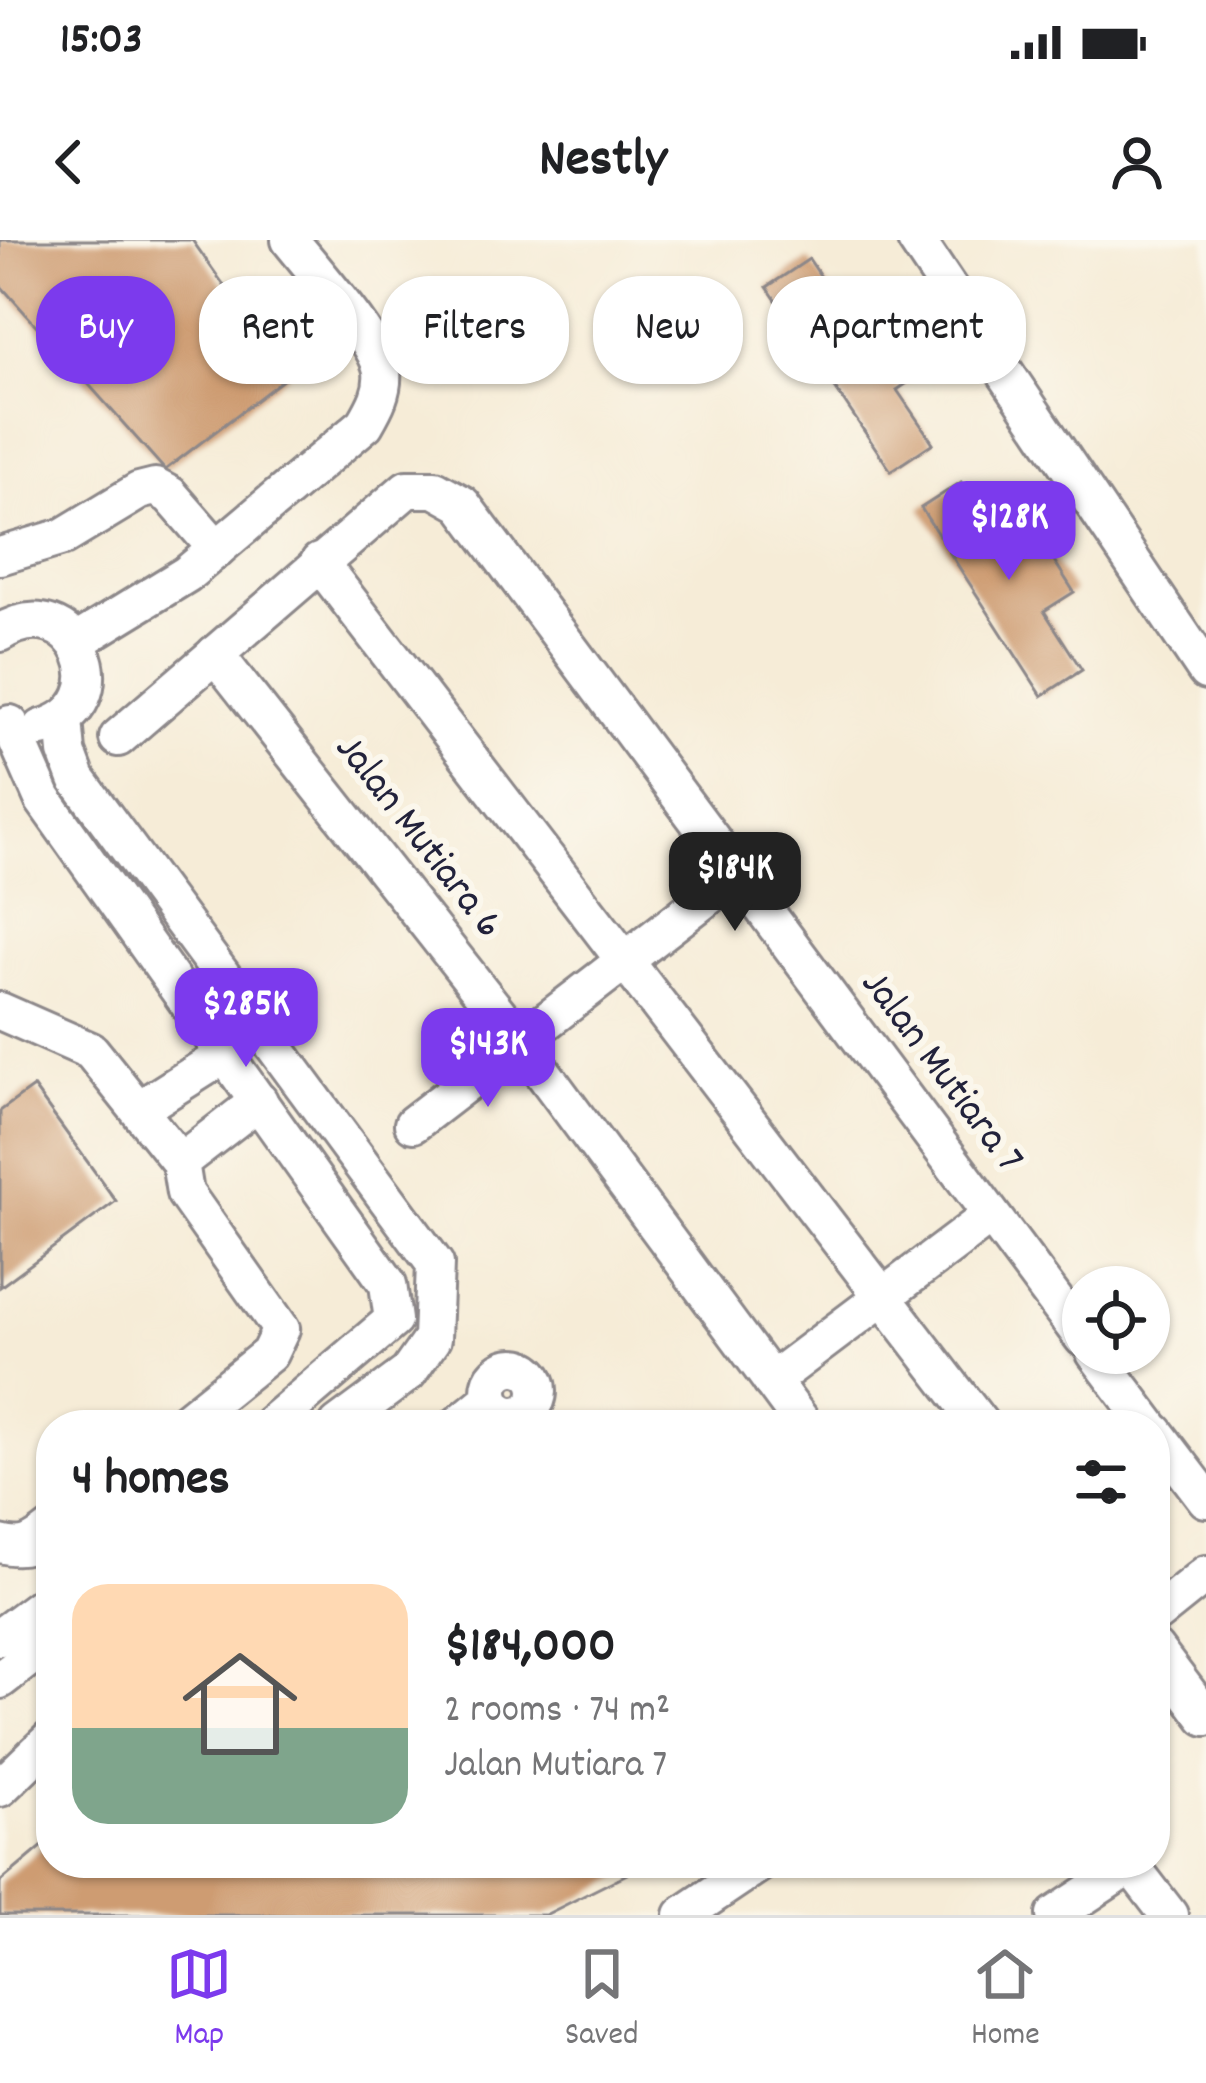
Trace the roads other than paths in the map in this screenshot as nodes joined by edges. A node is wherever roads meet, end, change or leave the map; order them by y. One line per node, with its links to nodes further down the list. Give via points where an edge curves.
1 (290, 240): 3 (street, via 372,346 382,387 365,424)
2 (916, 240): 9 (street)
3 (217, 549): 4 (street, via 155,487 63,537); 7 (street)
4 (0, 556)
5 (320, 562): 8 (street); 13 (street, Jalan Mutiara 7, via 407,489 435,489 462,504); 14 (street)
6 (0, 633): 7 (street, via 47,622)
7 (76, 642): 11 (street, via 87,675)
8 (215, 654): 12 (street); 16 (street, Jalan Mutiara 6)
9 (1206, 671)
10 (5, 720): 11 (street, via 28,729); 17 (street, via 43,800)
11 (64, 720): 29 (street, via 77,779 435,1264 432,1339 408,1373)
12 (118, 738)
13 (736, 874): 14 (street); 22 (street, Jalan Mutiara 7)
14 (626, 961): 16 (street); 23 (street)
15 (0, 1011): 19 (street, via 91,1051)
16 (519, 1040): 20 (street); 26 (street, Jalan Mutiara 6)
17 (226, 1054): 18 (street); 19 (street)
18 (259, 1101): 21 (street); 28 (street, via 388,1284 393,1320)
19 (141, 1108): 21 (street)
20 (413, 1124)
21 (180, 1162): 27 (street, via 184,1193 281,1329 269,1354)
22 (990, 1216): 23 (street); 24 (street, Jalan Mutiara 7)
23 (883, 1299): 26 (street); 33 (street)
24 (1062, 1310)
25 (1111, 1374): 34 (street)
26 (771, 1382): 32 (street, Jalan Mutiara 6)
27 (200, 1410)
28 (288, 1410)
29 (358, 1410)
30 (476, 1410): 31 (street, via 491,1398 499,1372 519,1367 536,1381)
31 (546, 1410)
32 (792, 1410)
33 (969, 1410)
34 (1138, 1410)
35 (1170, 1452): 36 (street)
36 (1206, 1499)
37 (36, 1542): 38 (street, via 20,1549)
38 (0, 1544)
39 (1206, 1574): 40 (street)
40 (1170, 1603)
41 (36, 1610): 42 (street)
42 (0, 1637)
43 (36, 1653): 45 (street)
44 (1170, 1669): 46 (street)
45 (0, 1681)
46 (1206, 1717)
47 (36, 1753): 48 (street)
48 (0, 1788)
49 (738, 1878): 52 (street)
50 (1109, 1878): 53 (street)
51 (1141, 1878): 54 (street)
52 (683, 1915)
53 (1055, 1915)
54 (1169, 1915)

